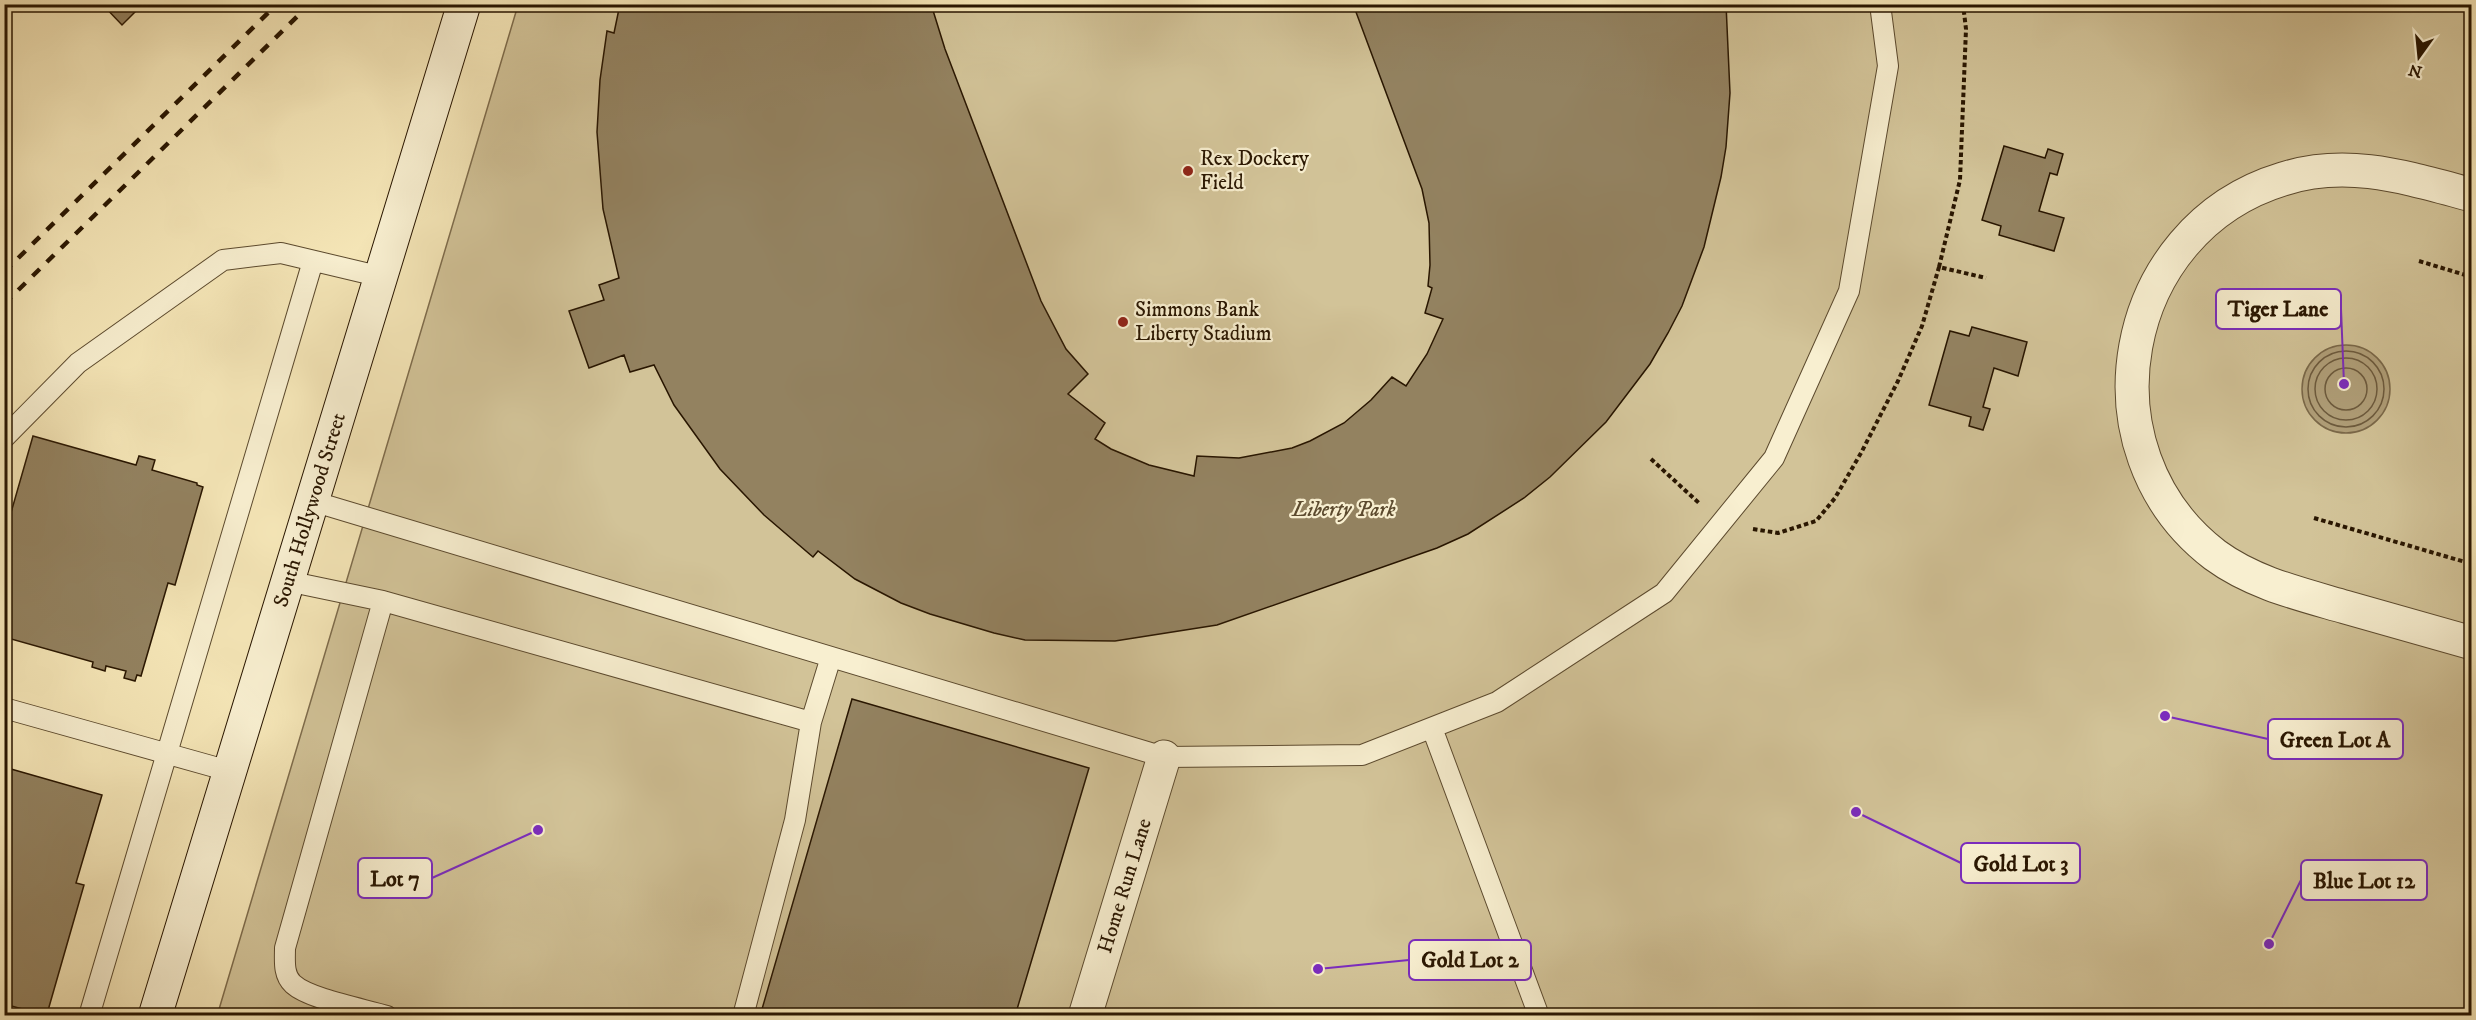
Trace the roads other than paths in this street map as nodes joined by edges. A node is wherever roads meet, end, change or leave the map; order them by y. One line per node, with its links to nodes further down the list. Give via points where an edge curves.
1 (464, 4): 5 (street, South Hollywood Street)
2 (1880, 4): 14 (lane, via 1888,66 1849,291 1774,458 1664,593 1497,702)
3 (2472, 195): 10 (street, via 2368,170 2325,170 2283,178 2243,195 2208,219 2178,250 2155,285 2140,323 2131,367 2132,410 2142,451 2159,490 2184,525 2215,555 2252,577 2292,592)
4 (313, 261): 5 (lane); 6 (lane, via 281,253 223,260 78,363); 15 (lane)
5 (382, 277): 7 (street, South Hollywood Street)
6 (4, 438)
7 (312, 501): 8 (street, South Hollywood Street); 11 (lane)
8 (287, 581): 9 (lane); 17 (street, South Hollywood Street)
9 (383, 601): 13 (lane); 20 (lane, via 285,948 285,968 292,983 311,994)
10 (2472, 643)
11 (831, 657): 13 (lane); 16 (lane)
12 (4, 708): 15 (lane)
13 (811, 722): 21 (lane, via 795,820)
14 (1432, 728): 16 (lane, via 1362,755); 23 (lane)
15 (168, 754): 17 (lane); 18 (lane)
16 (1164, 757): 22 (street, Home Run Lane)
17 (229, 771): 19 (street, South Hollywood Street)
18 (89, 1016)
19 (155, 1016)
20 (387, 1016)
21 (743, 1016)
22 (1085, 1016)
23 (1539, 1016)

